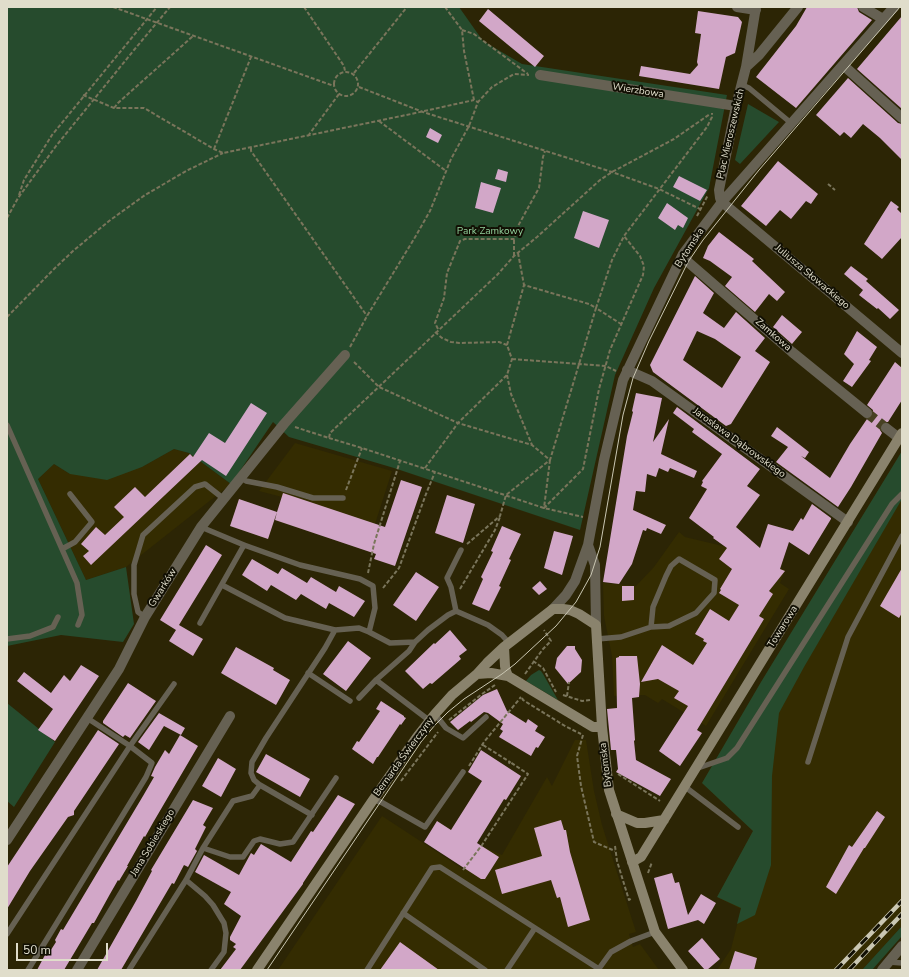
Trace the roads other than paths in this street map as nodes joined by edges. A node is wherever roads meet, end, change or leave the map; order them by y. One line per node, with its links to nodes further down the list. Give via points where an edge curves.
1 (737, 7): 5 (street)
2 (798, 7): 8 (street)
3 (863, 7): 6 (street)
4 (894, 7): 6 (street, Bytomska)
5 (756, 8): 8 (street, Plac Mieroszewskich)
6 (883, 19): 7 (street, Bytomska)
7 (843, 65): 12 (street); 13 (street, Bytomska)
8 (746, 67): 10 (street, Plac Mieroszewskich)
9 (540, 75): 11 (street, Wierzbowa)
10 (742, 85): 11 (street, Plac Mieroszewskich); 13 (lane)
11 (736, 106): 14 (street, Plac Mieroszewskich, via 719,190)
12 (902, 118)
13 (791, 123): 14 (street, Bytomska)
14 (722, 202): 15 (street, Bytomska); 16 (street, Juliusza Słowackiego)
15 (683, 254): 18 (street, Bytomska); 19 (street, Zamkowa, via 688,262 792,352)
16 (902, 353)
17 (345, 355): 23 (street, Gwarków, via 284,424)
18 (623, 371): 28 (street, Jarosława Dąbrowskiego, via 635,372 652,381); 32 (street, Bytomska)
19 (867, 413)
20 (7, 425): 33 (lane)
21 (886, 428): 22 (street)
22 (900, 436): 28 (street, Towarowa)
23 (241, 478): 26 (lane, via 246,482 277,487 313,498); 27 (street, Gwarków)
24 (70, 494): 33 (lane, via 92,522 75,542)
25 (902, 494): 64 (lane, via 892,504 737,748 727,758)
26 (343, 498)
27 (224, 499): 29 (street, Gwarków); 39 (lane, via 205,484 195,487 143,535 134,565 134,594 138,612)
28 (848, 522): 64 (street, Towarowa)
29 (201, 527): 31 (lane); 39 (street, Gwarków)
30 (902, 536): 63 (lane, via 848,637)
31 (244, 544): 35 (lane); 45 (lane, via 300,565 360,579 373,586 375,608)
32 (588, 545): 36 (street, Bytomska, via 575,581); 42 (street, Bytomska, via 595,565)
33 (62, 549): 41 (lane, via 77,583 82,615)
34 (460, 550): 37 (lane, via 447,578)
35 (222, 585): 40 (lane); 44 (lane, via 285,618)
36 (553, 609): 42 (street, via 570,610); 49 (street, Bernarda Świerczyny)
37 (456, 611): 48 (lane); 49 (lane, via 488,625 502,635)
38 (58, 617): 46 (lane, via 53,627 30,636)
39 (145, 617): 59 (street, Gwarków, via 127,656)
40 (200, 623)
41 (78, 625)
42 (596, 625): 47 (street, Bytomska)
43 (651, 627): 43 (lane, via 669,626 696,613 714,593 715,580 679,559 671,566 653,607); 47 (lane, via 621,637)
44 (335, 630): 45 (lane, via 359,628); 50 (lane)
45 (370, 632): 48 (lane, via 390,643)
46 (7, 639)
47 (597, 639): 61 (street, Bytomska)
48 (415, 642): 53 (lane, via 409,651)
49 (507, 646): 51 (street, Bernarda Świerczyny); 52 (street, via 505,666)
50 (308, 673): 56 (lane); 67 (lane, via 252,762 251,773)
51 (477, 674): 52 (street, via 496,673); 60 (street, Bernarda Świerczyny)
52 (508, 676): 61 (street, via 593,727)
53 (376, 680): 55 (lane); 60 (lane)
54 (174, 684): 62 (lane)
55 (359, 698)
56 (350, 701)
57 (230, 716): 86 (street, Jana Sobieskiego)
58 (486, 717): 60 (lane, via 463,738)
59 (87, 718): 62 (lane); 74 (street, Gwarków)
60 (432, 718): 69 (street, Bernarda Świerczyny)
61 (602, 727): 70 (street, Bytomska, via 608,790)
62 (130, 746): 81 (lane); 85 (lane, via 152,763 146,777)
63 (808, 762)
64 (695, 769): 68 (street, Towarowa)
65 (464, 771): 69 (lane, via 425,827)
66 (336, 778): 71 (lane)
67 (260, 785): 71 (lane); 75 (lane, via 252,796 233,800)
68 (684, 786): 72 (street, Towarowa); 73 (lane)
69 (373, 800): 89 (street, Bernarda Świerczyny)
70 (616, 814): 72 (street, via 637,823); 76 (street, Bytomska)
71 (312, 815): 75 (lane, via 293,842 280,844 260,839 254,841 239,857 230,857)
72 (664, 820): 76 (street, Towarowa, via 641,857)
73 (738, 827)
74 (7, 840)
75 (203, 848): 77 (lane)
76 (632, 862): 80 (street, Bytomska)
77 (186, 880): 87 (lane); 88 (lane, via 213,905 224,923 224,952)
78 (404, 913): 79 (lane, via 432,868 440,867); 90 (lane); 91 (lane)
79 (535, 928): 92 (lane); 93 (lane)
80 (655, 932): 93 (lane, via 611,952); 94 (street, Bytomska)
81 (7, 934)
82 (902, 946): 84 (street)
83 (902, 963): 84 (lane)
84 (885, 966)
85 (28, 970)
86 (77, 970)
87 (129, 970)
88 (211, 970)
89 (257, 970)
90 (367, 970)
91 (485, 970)
92 (507, 970)
93 (598, 970)
94 (682, 970)

